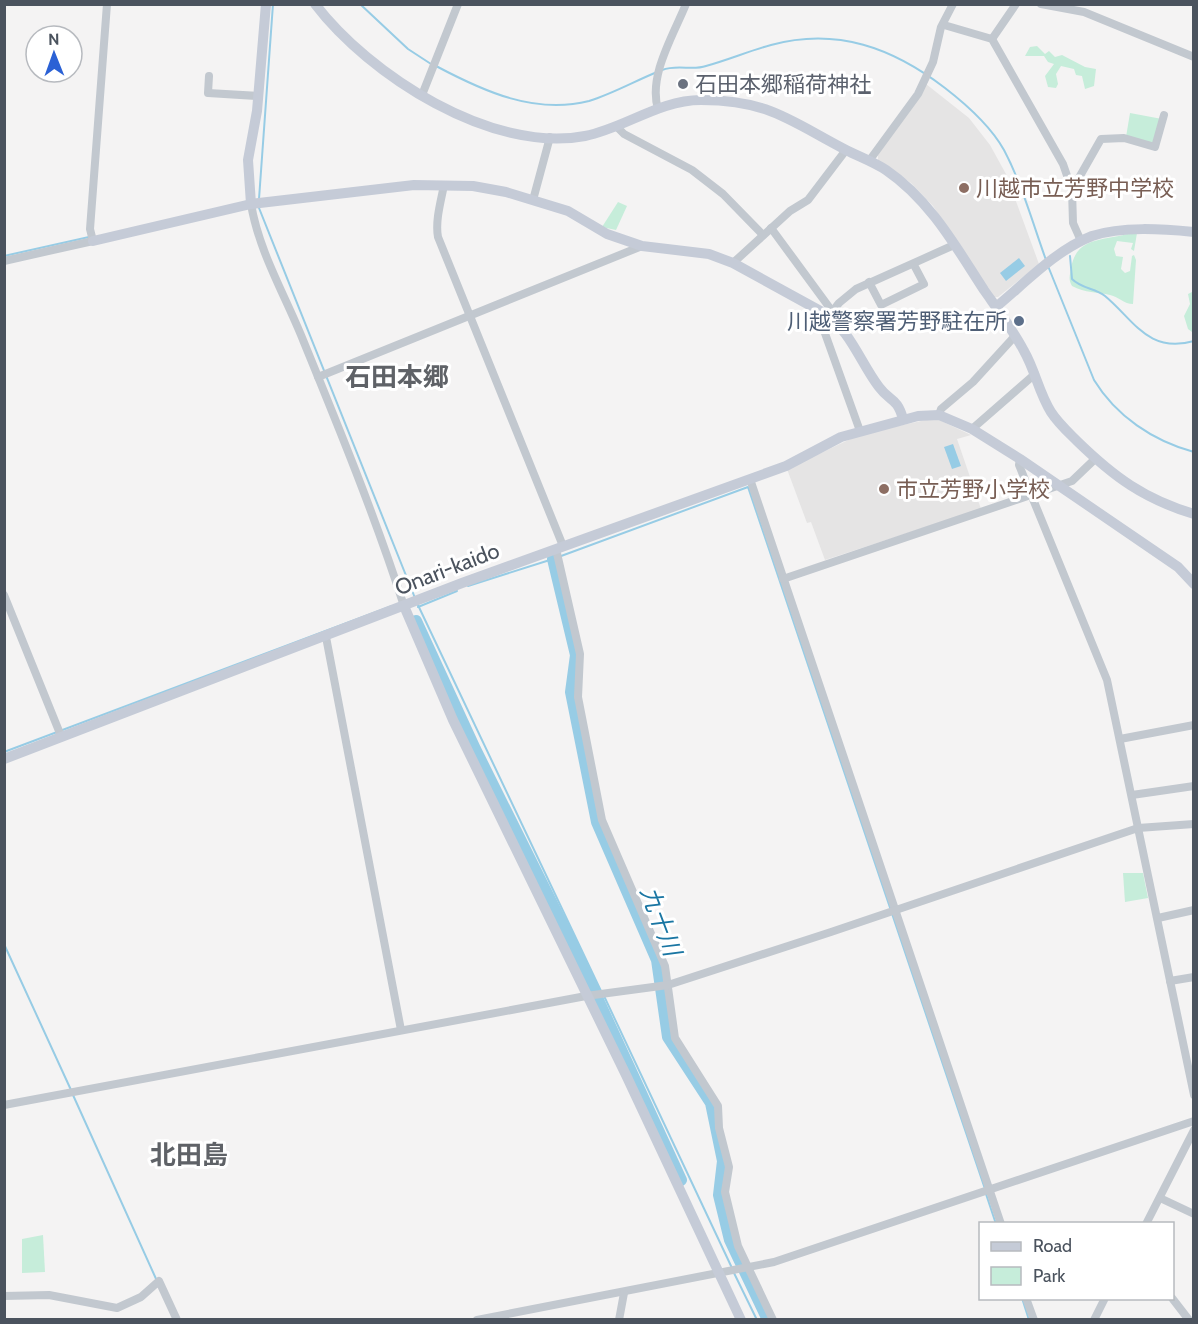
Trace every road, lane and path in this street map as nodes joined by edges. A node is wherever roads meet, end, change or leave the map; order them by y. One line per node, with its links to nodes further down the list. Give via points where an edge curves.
1 (107, 4): 28 (street, via 90,229)
2 (266, 4): 14 (street)
3 (315, 4): 13 (street, via 353,46)
4 (458, 4): 13 (street)
5 (686, 4): 15 (street, via 660,65 654,93)
6 (953, 4): 9 (street)
7 (1016, 4): 10 (street)
8 (1041, 4): 11 (street, via 1084,12)
9 (944, 25): 10 (street); 20 (street, via 918,94)
10 (992, 39): 22 (street, via 1056,148)
11 (1194, 57)
12 (209, 76): 14 (street, via 208,93)
13 (422, 95): 18 (street, via 476,123)
14 (258, 96): 24 (street, via 248,160)
15 (658, 109): 17 (street); 19 (street, via 693,100 747,103 773,110)
16 (1164, 115): 22 (street, via 1155,147 1124,138 1101,139)
17 (616, 126): 18 (street, via 581,137); 27 (street, via 692,170 723,194)
18 (550, 137): 23 (street)
19 (846, 150): 20 (street); 25 (street, via 808,200)
20 (869, 160): 30 (street, via 915,194)
21 (444, 185): 23 (street, via 487,188); 24 (street, via 359,190); 38 (street, via 436,225)
22 (1072, 190): 29 (street, via 1071,214)
23 (533, 200): 31 (street, via 568,211 607,234)
24 (251, 204): 28 (street); 41 (street, via 259,242)
25 (771, 228): 27 (street); 37 (street)
26 (1194, 232): 29 (street, via 1119,231)
27 (763, 235): 33 (street)
28 (93, 241): 32 (street)
29 (1081, 241): 36 (street)
30 (954, 245): 34 (street); 36 (street)
31 (642, 246): 33 (street, via 687,250); 38 (street)
32 (4, 261)
33 (733, 263): 37 (street)
34 (914, 265): 35 (street); 35 (street, via 924,284 881,305)
35 (869, 282): 37 (street, via 839,303)
36 (996, 307): 39 (street)
37 (831, 314): 43 (street, via 879,387 896,402); 45 (street, via 822,331)
38 (470, 316): 41 (street); 52 (street)
39 (1015, 336): 40 (street); 42 (street)
40 (1035, 374): 44 (street); 47 (street, via 1051,413)
41 (318, 377): 56 (street, via 384,543)
42 (939, 415): 43 (street, Onari-kaido); 44 (street)
43 (903, 419): 45 (street, Onari-kaido)
44 (972, 429): 46 (street)
45 (860, 431): 48 (street, Onari-kaido)
46 (1020, 459): 49 (street); 50 (street)
47 (1095, 459): 49 (street, via 1078,477); 51 (street, via 1149,498)
48 (750, 479): 52 (street, Onari-kaido); 53 (street)
49 (1059, 486): 50 (street); 54 (street, via 1178,567)
50 (1031, 496): 53 (street); 60 (street, via 1104,672)
51 (1194, 514)
52 (559, 548): 56 (street, Onari-kaido); 71 (street, via 580,654 578,696 602,820 665,966)
53 (783, 579): 67 (street)
54 (1194, 584)
55 (4, 595): 59 (street)
56 (404, 606): 57 (street, Onari-kaido); 72 (street, via 453,720)
57 (326, 637): 59 (street, Onari-kaido); 73 (street)
58 (1194, 725): 60 (street)
59 (59, 733): 61 (street, Onari-kaido)
60 (1120, 740): 63 (street)
61 (4, 759)
62 (1194, 786): 63 (street)
63 (1132, 795): 65 (street)
64 (1194, 824): 65 (street)
65 (1138, 828): 67 (street); 68 (street)
66 (1194, 910): 68 (street)
67 (896, 911): 71 (street); 78 (street)
68 (1158, 918): 70 (street)
69 (1194, 977): 70 (street)
70 (1170, 981): 74 (street)
71 (668, 985): 72 (street); 83 (street, via 675,1038 718,1106 729,1167 725,1192 738,1246)
72 (586, 996): 73 (street); 84 (street)
73 (401, 1030): 75 (street)
74 (1194, 1095)
75 (4, 1105)
76 (1194, 1121): 78 (street)
77 (1194, 1130): 79 (street)
78 (990, 1189): 81 (street); 83 (street)
79 (1160, 1198): 80 (street); 82 (street)
80 (1194, 1214)
81 (1000, 1222)
82 (1147, 1222)
83 (749, 1267): 84 (street); 94 (street)
84 (719, 1275): 85 (street); 93 (street)
85 (624, 1293): 91 (street); 92 (street)
86 (4, 1296): 90 (street, via 49,1295 117,1308 141,1297 159,1281)
87 (1174, 1299): 97 (street)
88 (1026, 1300): 95 (street)
89 (1104, 1300): 96 (street)
90 (177, 1320)
91 (477, 1320)
92 (619, 1320)
93 (741, 1320)
94 (773, 1320)
95 (1034, 1320)
96 (1094, 1320)
97 (1189, 1320)

